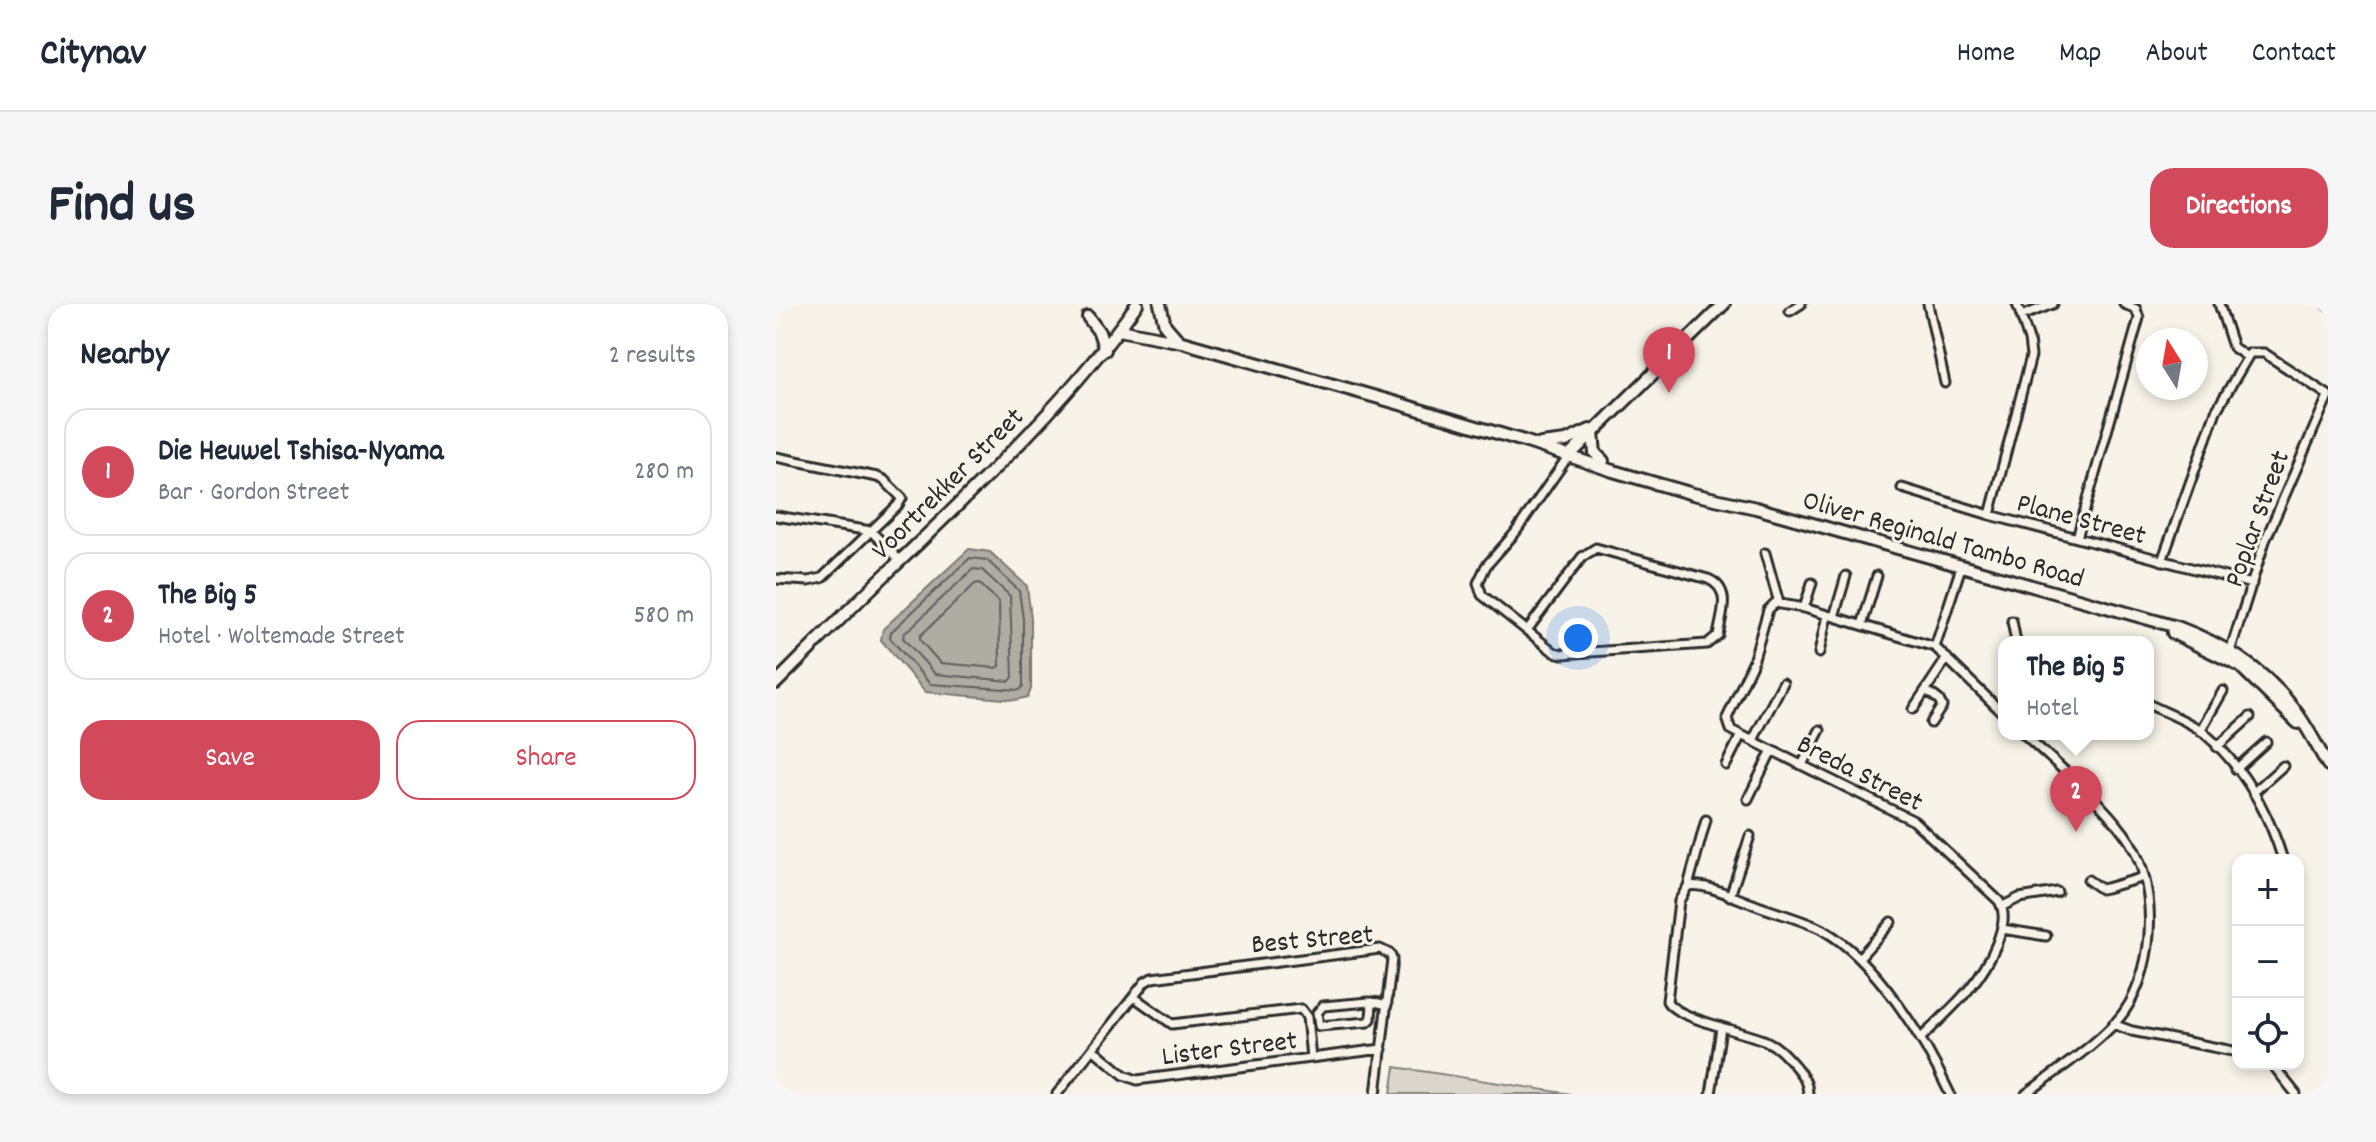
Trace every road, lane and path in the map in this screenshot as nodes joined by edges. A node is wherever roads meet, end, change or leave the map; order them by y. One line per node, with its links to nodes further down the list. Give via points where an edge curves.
1 (1137, 304): 13 (main road, Voortrekker Street)
2 (1160, 304): 14 (main road, via 1165,325)
3 (1724, 304): 19 (main road)
4 (1801, 304): 10 (street)
5 (1928, 304): 17 (street)
6 (2017, 304): 11 (street)
7 (2053, 304): 11 (street)
8 (2124, 304): 30 (street, via 2136,309 2139,318)
9 (2219, 304): 16 (street, via 2233,347)
10 (1790, 311)
11 (2021, 316): 27 (street, via 2031,356)
12 (1088, 317): 15 (main road)
13 (1119, 330): 14 (main road, Oliver Reginald Tambo Road); 15 (main road, Voortrekker Street)
14 (1182, 342): 21 (main road, Oliver Reginald Tambo Road)
15 (1105, 350): 32 (main road, Voortrekker Street, via 1006,458)
16 (2247, 357): 18 (street, via 2254,351 2264,353); 33 (street, via 2216,411)
17 (1945, 383)
18 (2328, 396): 39 (street, Poplar Street, via 2265,541)
19 (1606, 422): 20 (main road); 21 (main road, via 1566,441)
20 (1593, 433): 22 (main road); 24 (main road, via 1594,450)
21 (1527, 442): 22 (main road, Oliver Reginald Tambo Road)
22 (1570, 455): 24 (main road, Oliver Reginald Tambo Road); 26 (main road, Oliver Reginald Tambo Road); 45 (street, via 1486,566 1479,589)
23 (776, 457): 29 (street, via 884,480 900,494 901,502)
24 (1603, 461): 26 (main road, Oliver Reginald Tambo Road)
25 (1902, 488): 27 (street, Plane Street)
26 (1726, 500): 34 (main road, Oliver Reginald Tambo Road)
27 (1990, 515): 30 (street, Plane Street)
28 (776, 516): 29 (street)
29 (871, 531): 32 (street); 37 (street, via 822,578)
30 (2077, 538): 33 (street, Plane Street)
31 (1765, 553): 40 (street)
32 (900, 561): 51 (main road, Voortrekker Street)
33 (2162, 561): 39 (street, Plane Street)
34 (1961, 567): 47 (street); 49 (main road, Oliver Reginald Tambo Road, via 2177,627)
35 (1846, 576): 42 (street)
36 (1877, 576): 44 (street)
37 (776, 579)
38 (1812, 583): 41 (street)
39 (2252, 584): 49 (street, Poplar Street)
40 (1779, 603): 41 (street); 62 (street, via 1768,610 1753,662 1727,718 1731,730)
41 (1804, 608): 42 (street)
42 (1830, 616): 44 (street); 48 (street)
43 (2012, 621): 46 (street)
44 (1862, 625): 47 (street)
45 (1528, 629): 45 (street, via 1591,550 1708,579 1723,588 1718,635 1707,644 1562,654)
46 (2013, 636)
47 (1935, 647): 50 (street)
48 (1819, 653)
49 (2229, 655): 70 (main road, Oliver Reginald Tambo Road, via 2306,729)
50 (1947, 658): 53 (street); 56 (street)
51 (776, 683)
52 (1783, 683): 63 (street)
53 (1926, 690): 57 (street); 59 (street, via 1942,706)
54 (2223, 691): 61 (street)
55 (2154, 707): 61 (street)
56 (1998, 708)
57 (1913, 709)
58 (2250, 717): 66 (street)
59 (1931, 723)
60 (1820, 730): 69 (street)
61 (2200, 731): 66 (street)
62 (1741, 735): 63 (street, Breda Street); 68 (street)
63 (1753, 740): 67 (street, Breda Street)
64 (2030, 740): 78 (street, via 2122,830)
65 (2266, 742): 72 (street)
66 (2217, 747): 72 (street)
67 (1772, 750): 69 (street, Breda Street); 74 (street)
68 (1726, 765)
69 (1802, 765): 83 (street, Breda Street, via 1923,827)
70 (2328, 765)
71 (2283, 766): 73 (street)
72 (2236, 769): 73 (street)
73 (2255, 791): 77 (street)
74 (1748, 799)
75 (1706, 820): 80 (street)
76 (1750, 836): 82 (street)
77 (2281, 854)
78 (2144, 877): 79 (street, via 2101,889); 91 (street, via 2145,958 2131,999)
79 (2088, 880)
80 (1688, 886): 82 (street); 92 (street, via 1679,901 1667,1001 1673,1009)
81 (2057, 892): 83 (street)
82 (1730, 896): 87 (street, via 1819,928)
83 (2003, 906): 85 (street)
84 (1891, 922): 87 (street)
85 (2002, 929): 86 (street); 93 (street, via 1982,976)
86 (2046, 936)
87 (1859, 958): 93 (street)
88 (1134, 997): 90 (street, Best Street, via 1145,982 1160,975 1380,949 1392,959); 94 (street); 97 (street, via 1172,1024 1301,1009 1307,1017)
89 (1372, 1002): 89 (street, via 1323,1006 1317,1013 1319,1026 1368,1022); 90 (street)
90 (1387, 1005): 95 (street, Best Street)
91 (2113, 1024): 96 (street); 104 (street)
92 (1721, 1028): 101 (street); 102 (street, via 1782,1051 1806,1082)
93 (1922, 1037): 103 (street)
94 (1093, 1049): 97 (street, Lister Street, via 1137,1080); 99 (street)
95 (1382, 1049): 97 (street, Lister Street); 100 (street, Best Street)
96 (2232, 1051)
97 (1311, 1058)
98 (2277, 1070): 105 (street)
99 (1062, 1092)
100 (1376, 1094)
101 (1711, 1094)
102 (1808, 1094)
103 (1950, 1094)
104 (2026, 1094)
105 (2296, 1094)

